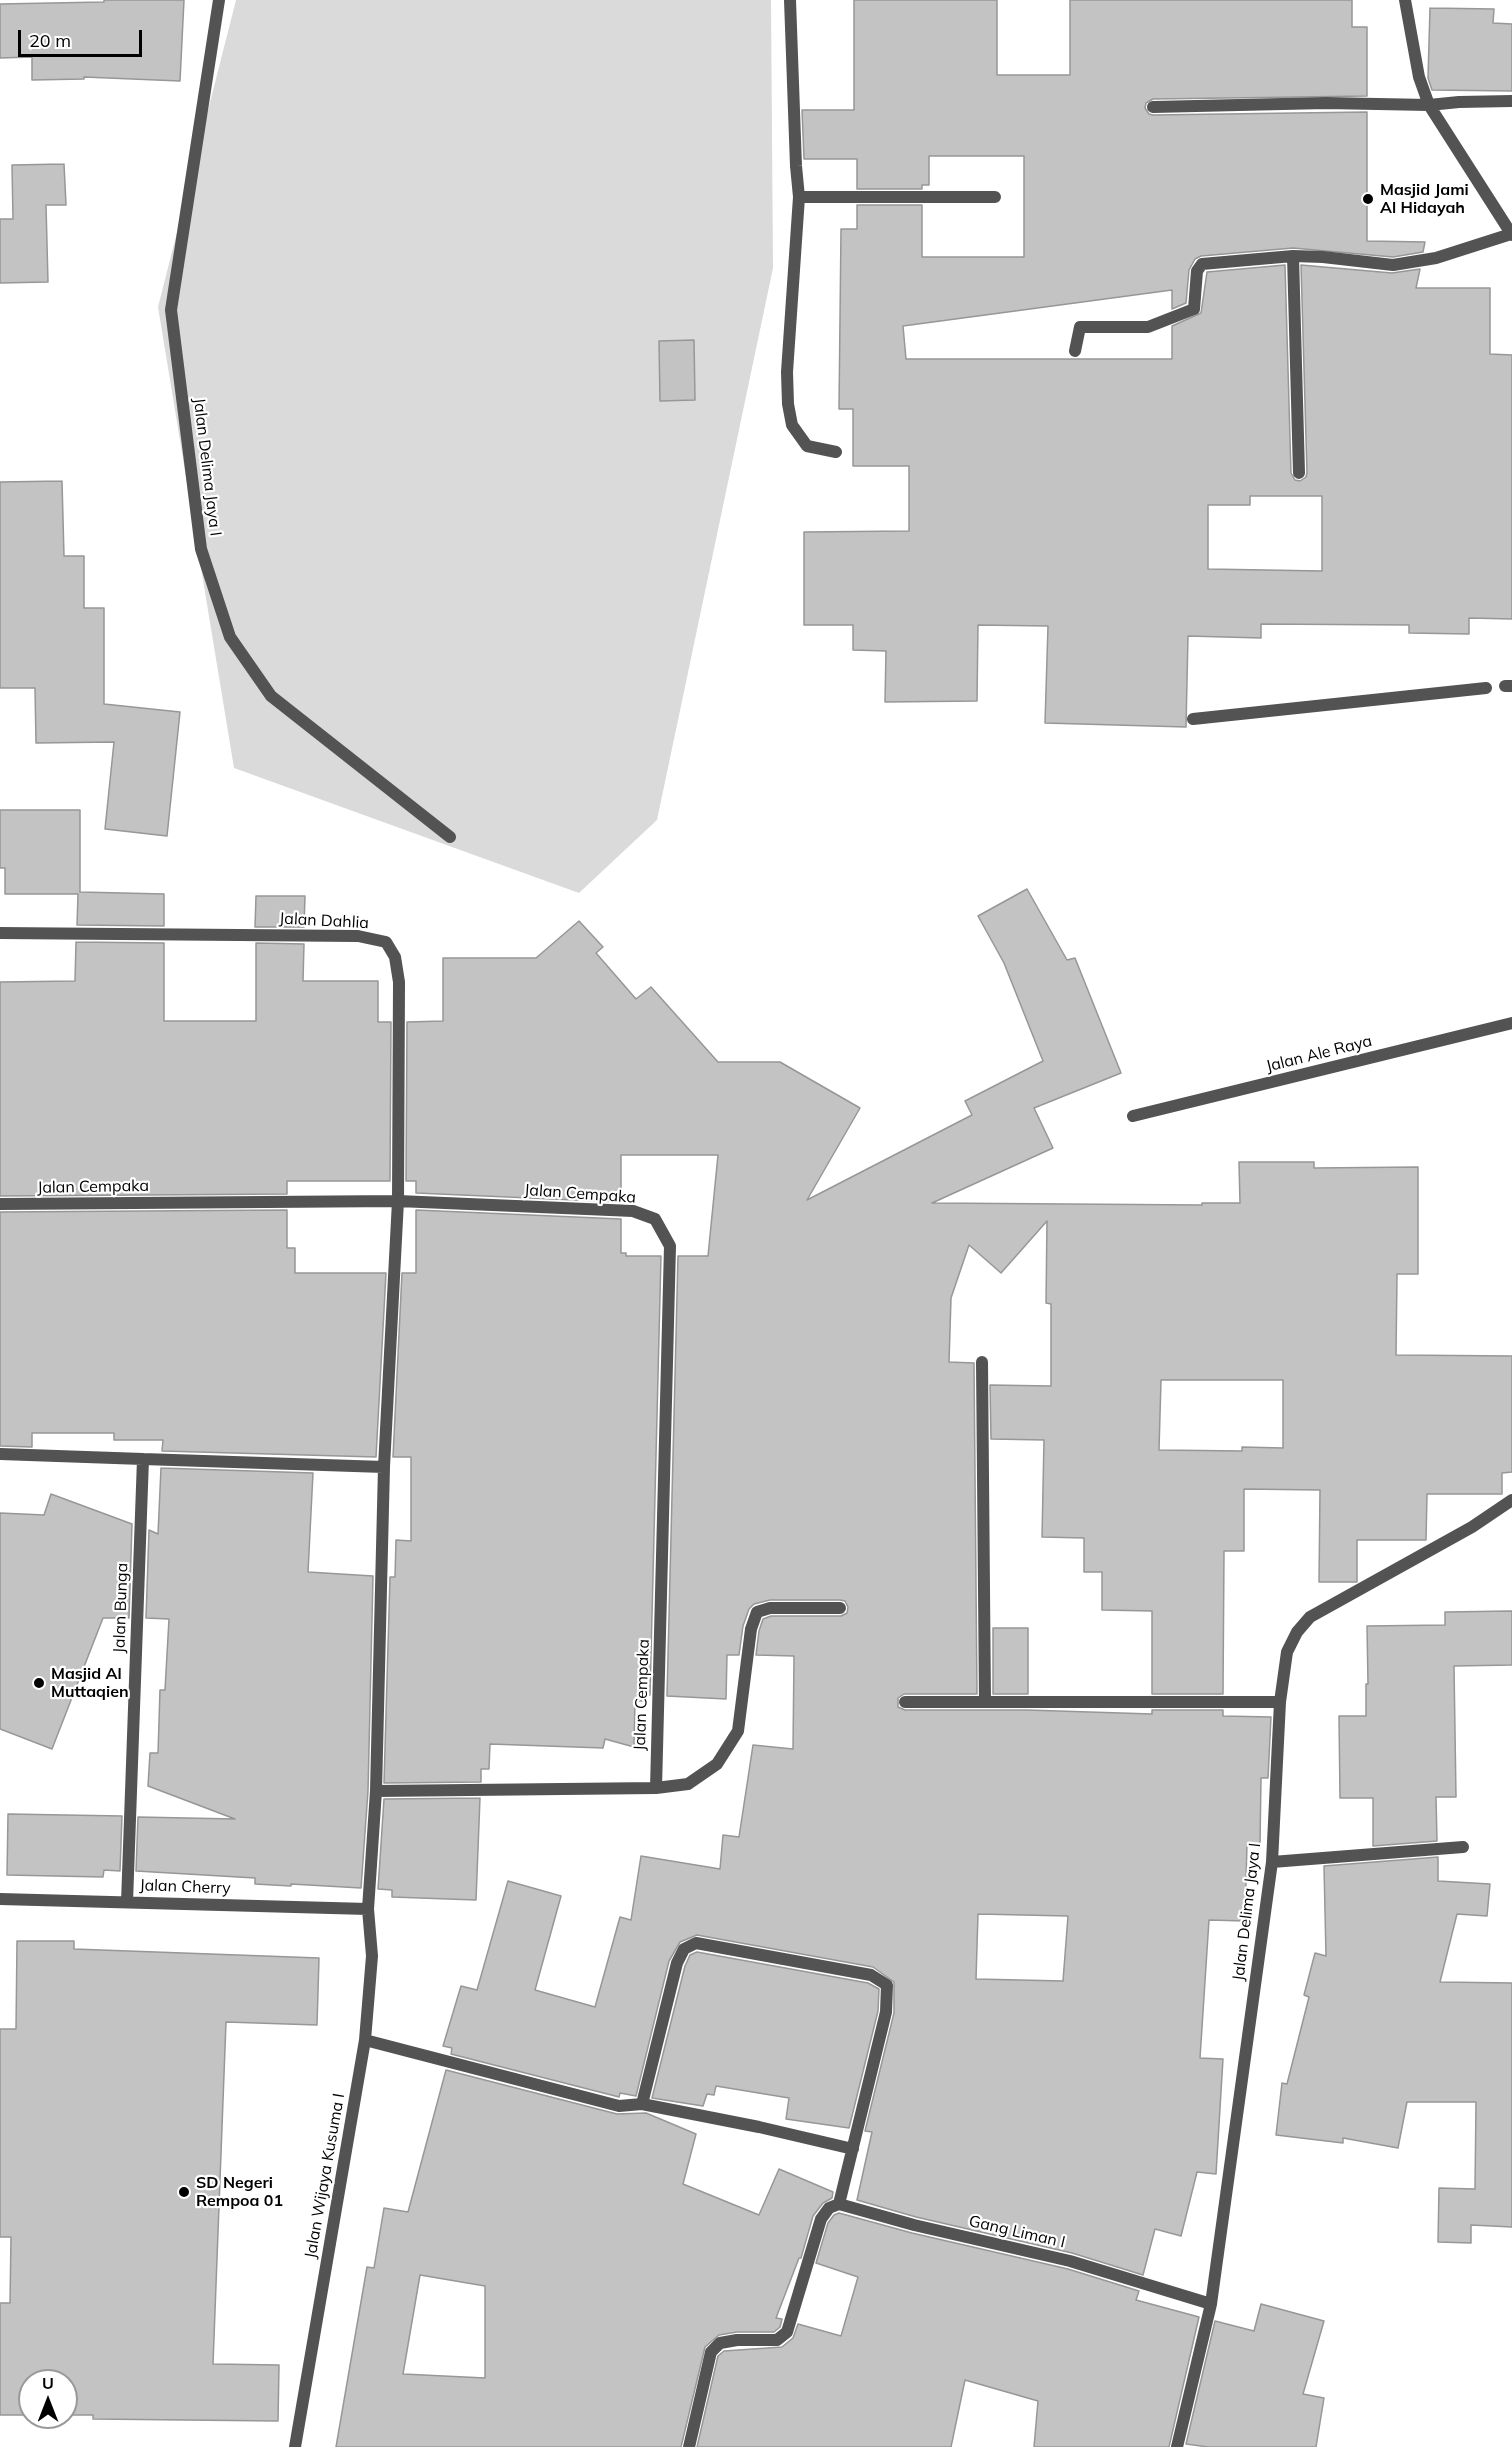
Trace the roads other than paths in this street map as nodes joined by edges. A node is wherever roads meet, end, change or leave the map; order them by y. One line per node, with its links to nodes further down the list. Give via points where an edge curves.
1 (219, 0): 16 (street, Jalan Delima Jaya I, via 171,310 201,549 230,637 271,696)
2 (790, 0): 7 (street)
3 (1405, 0): 5 (street, via 1419,76)
4 (1512, 101): 5 (street)
5 (1429, 105): 6 (street); 9 (street)
6 (1153, 107)
7 (799, 197): 8 (street); 12 (street, via 788,404 792,424 807,446)
8 (995, 197)
9 (1512, 235): 10 (street, via 1436,258 1393,265)
10 (1293, 256): 11 (street, via 1202,264 1197,271 1194,309 1148,327 1080,327); 13 (street)
11 (1075, 351)
12 (836, 452)
13 (1299, 473)
14 (1486, 688): 15 (street)
15 (1193, 719)
16 (450, 837)
17 (0, 933): 20 (street, Jalan Dahlia, via 358,936 386,942 395,957 399,982)
18 (1512, 1023): 19 (street, Jalan Ale Raya)
19 (1133, 1116)
20 (398, 1201): 21 (street, Jalan Cempaka); 25 (street); 31 (street, Jalan Cempaka, via 633,1211 655,1219 670,1246)
21 (0, 1204)
22 (982, 1362): 29 (street)
23 (0, 1454): 24 (street)
24 (142, 1459): 25 (street); 36 (street, Jalan Bunga)
25 (384, 1467): 32 (street)
26 (1512, 1500): 30 (street, Jalan Delima Jaya I, via 1472,1527 1310,1617 1287,1652)
27 (840, 1608): 31 (street, via 770,1608 757,1612 751,1629 738,1731 717,1764 688,1784)
28 (905, 1702): 29 (street)
29 (985, 1702): 30 (street)
30 (1280, 1702): 34 (street, Jalan Delima Jaya I)
31 (656, 1788): 32 (street)
32 (376, 1791): 37 (street)
33 (1463, 1847): 34 (street)
34 (1272, 1862): 42 (street, Jalan Delima Jaya I)
35 (0, 1899): 36 (street, Jalan Cherry)
36 (128, 1902): 37 (street, Jalan Cherry)
37 (368, 1909): 38 (street, Jalan Wijaya Kusuma I, via 372,1956)
38 (365, 2040): 39 (street, via 619,2106); 43 (street, Jalan Wijaya Kusuma I)
39 (642, 2104): 40 (street); 40 (street, via 677,1963 684,1949 696,1943 870,1975 887,1985 886,2013)
40 (853, 2150): 41 (street)
41 (839, 2204): 42 (street, Gang Liman I, via 1070,2261); 44 (street, via 829,2208 821,2219 787,2332 777,2340 720,2343 711,2352)
42 (1210, 2304): 45 (street, Jalan Delima Jaya I)
43 (295, 2447)
44 (688, 2447)
45 (1177, 2447)

